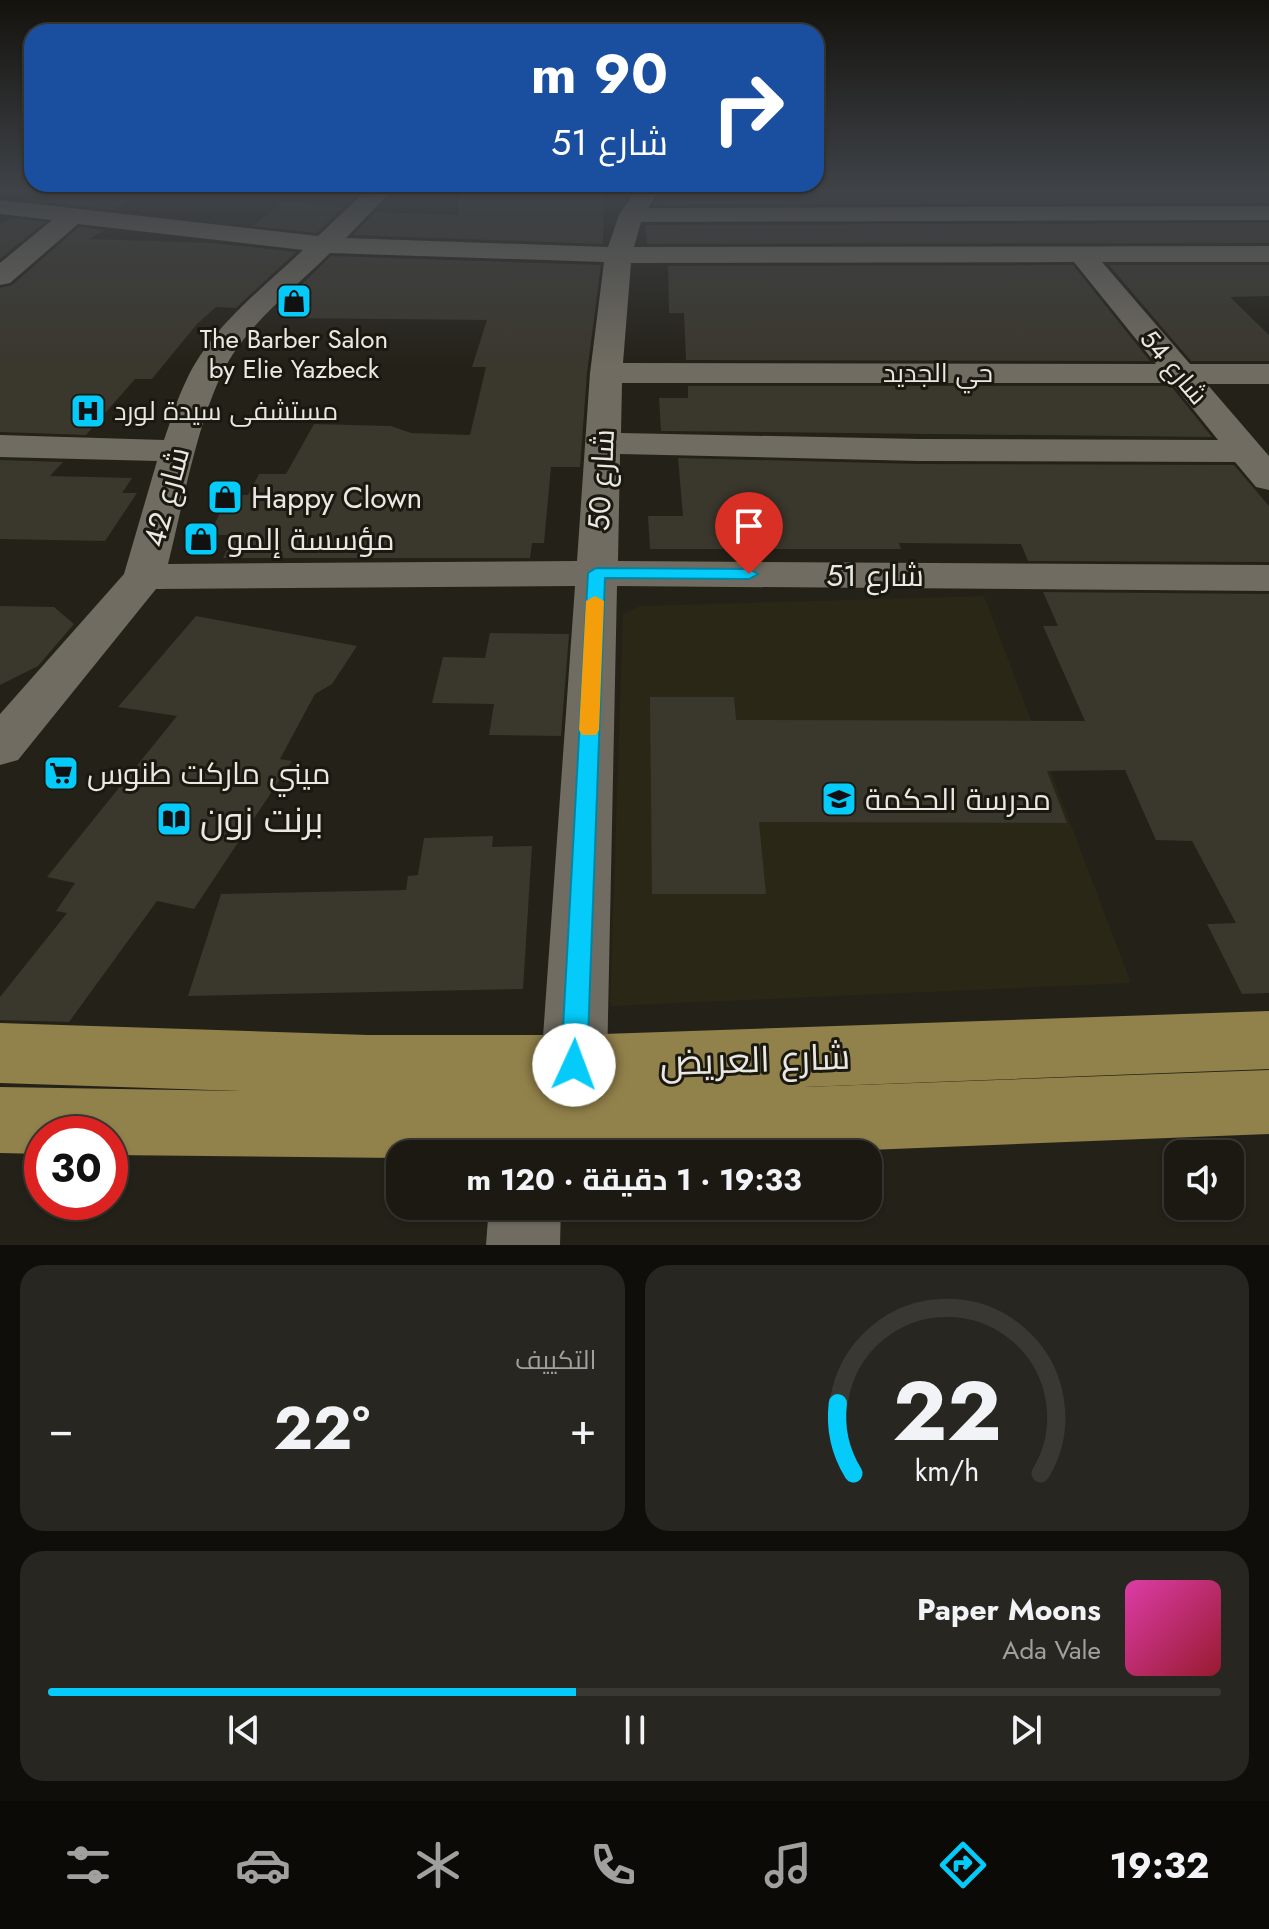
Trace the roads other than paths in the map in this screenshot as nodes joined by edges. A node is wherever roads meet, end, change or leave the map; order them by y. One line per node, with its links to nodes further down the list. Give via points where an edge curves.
1 (34, 248): 7 (street)
2 (322, 248): 13 (street, شارع 42, via 218,352)
3 (622, 248): 8 (street, شارع 50)
4 (939, 248): 5 (street)
5 (1081, 254): 6 (street); 9 (street, شارع 54)
6 (1269, 254)
7 (0, 277)
8 (606, 373): 9 (street, حي الجديد); 11 (street, شارع 50)
9 (1178, 373): 10 (street, حي الجديد); 14 (street, شارع 54)
10 (1269, 374)
11 (602, 443): 14 (street); 16 (street, شارع 50)
12 (0, 446): 13 (street)
13 (178, 451): 17 (street, شارع 42)
14 (1245, 451): 15 (street, شارع 54)
15 (1269, 479)
16 (596, 573): 17 (street, شارع 51); 18 (street, شارع 51); 22 (street, شارع 50)
17 (144, 577): 19 (street, شارع 42)
18 (1269, 578)
19 (9, 724)
20 (1269, 1040): 22 (main road, شارع العريض)
21 (0, 1053): 22 (main road, شارع العريض, via 368,1065)
22 (574, 1065)
23 (1269, 1102): 25 (main road, شارع العريض)
24 (0, 1120): 25 (main road, شارع العريض, via 346,1127)
25 (530, 1140)
26 (524, 1220): 27 (street)
27 (523, 1245)

